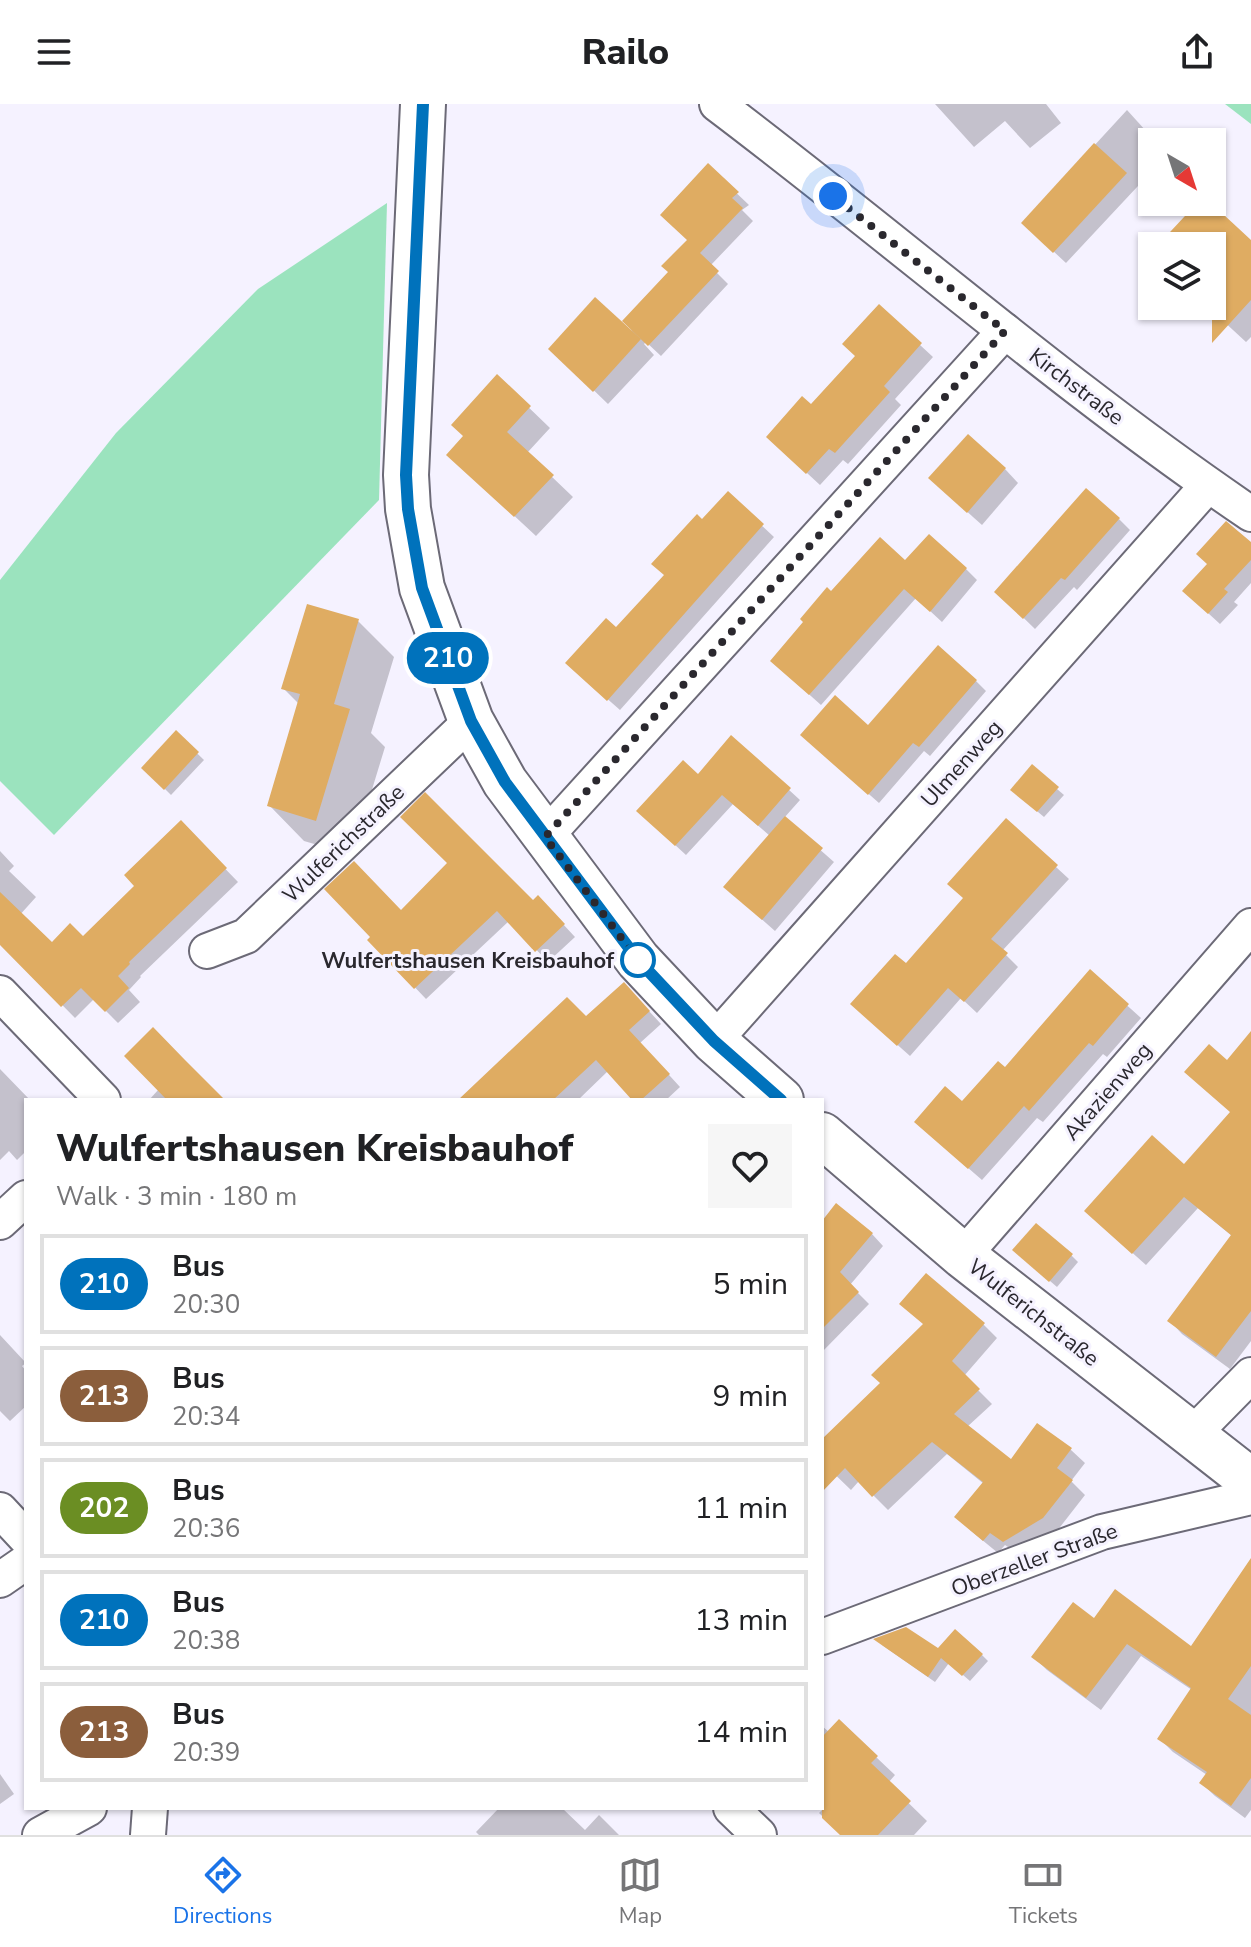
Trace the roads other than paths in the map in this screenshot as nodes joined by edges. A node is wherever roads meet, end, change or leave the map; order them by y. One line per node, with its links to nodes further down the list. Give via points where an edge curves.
1 (423, 104): 6 (main road, via 408,509 422,588)
2 (717, 104): 3 (street, Kirchstraße)
3 (1005, 331): 4 (street, Kirchstraße); 7 (street)
4 (1208, 485): 5 (street, Kirchstraße); 11 (street, Ulmenweg)
5 (1251, 514)
6 (471, 721): 7 (main road, via 505,782); 9 (street, Wulferichstraße, via 246,936)
7 (545, 837): 11 (main road, via 638,960)
8 (1251, 926): 17 (street, Akazienweg)
9 (207, 951)
10 (0, 993): 12 (street)
11 (714, 1041): 13 (main road)
12 (101, 1098)
13 (779, 1098)
14 (824, 1137): 17 (main road, Wulferichstraße)
15 (24, 1200): 16 (street)
16 (0, 1222)
17 (963, 1256): 19 (main road, Wulferichstraße)
18 (1251, 1375): 19 (street)
19 (1191, 1436): 20 (main road, Wulferichstraße)
20 (1251, 1481)
21 (1251, 1497): 26 (street, Oberzeller Straße, via 1102,1532)
22 (0, 1510): 23 (street)
23 (24, 1536)
24 (24, 1563): 25 (street)
25 (0, 1580)
26 (824, 1636)
27 (85, 1810): 30 (street)
28 (150, 1810): 31 (street)
29 (733, 1810): 32 (street)
30 (40, 1835)
31 (148, 1835)
32 (759, 1835)

